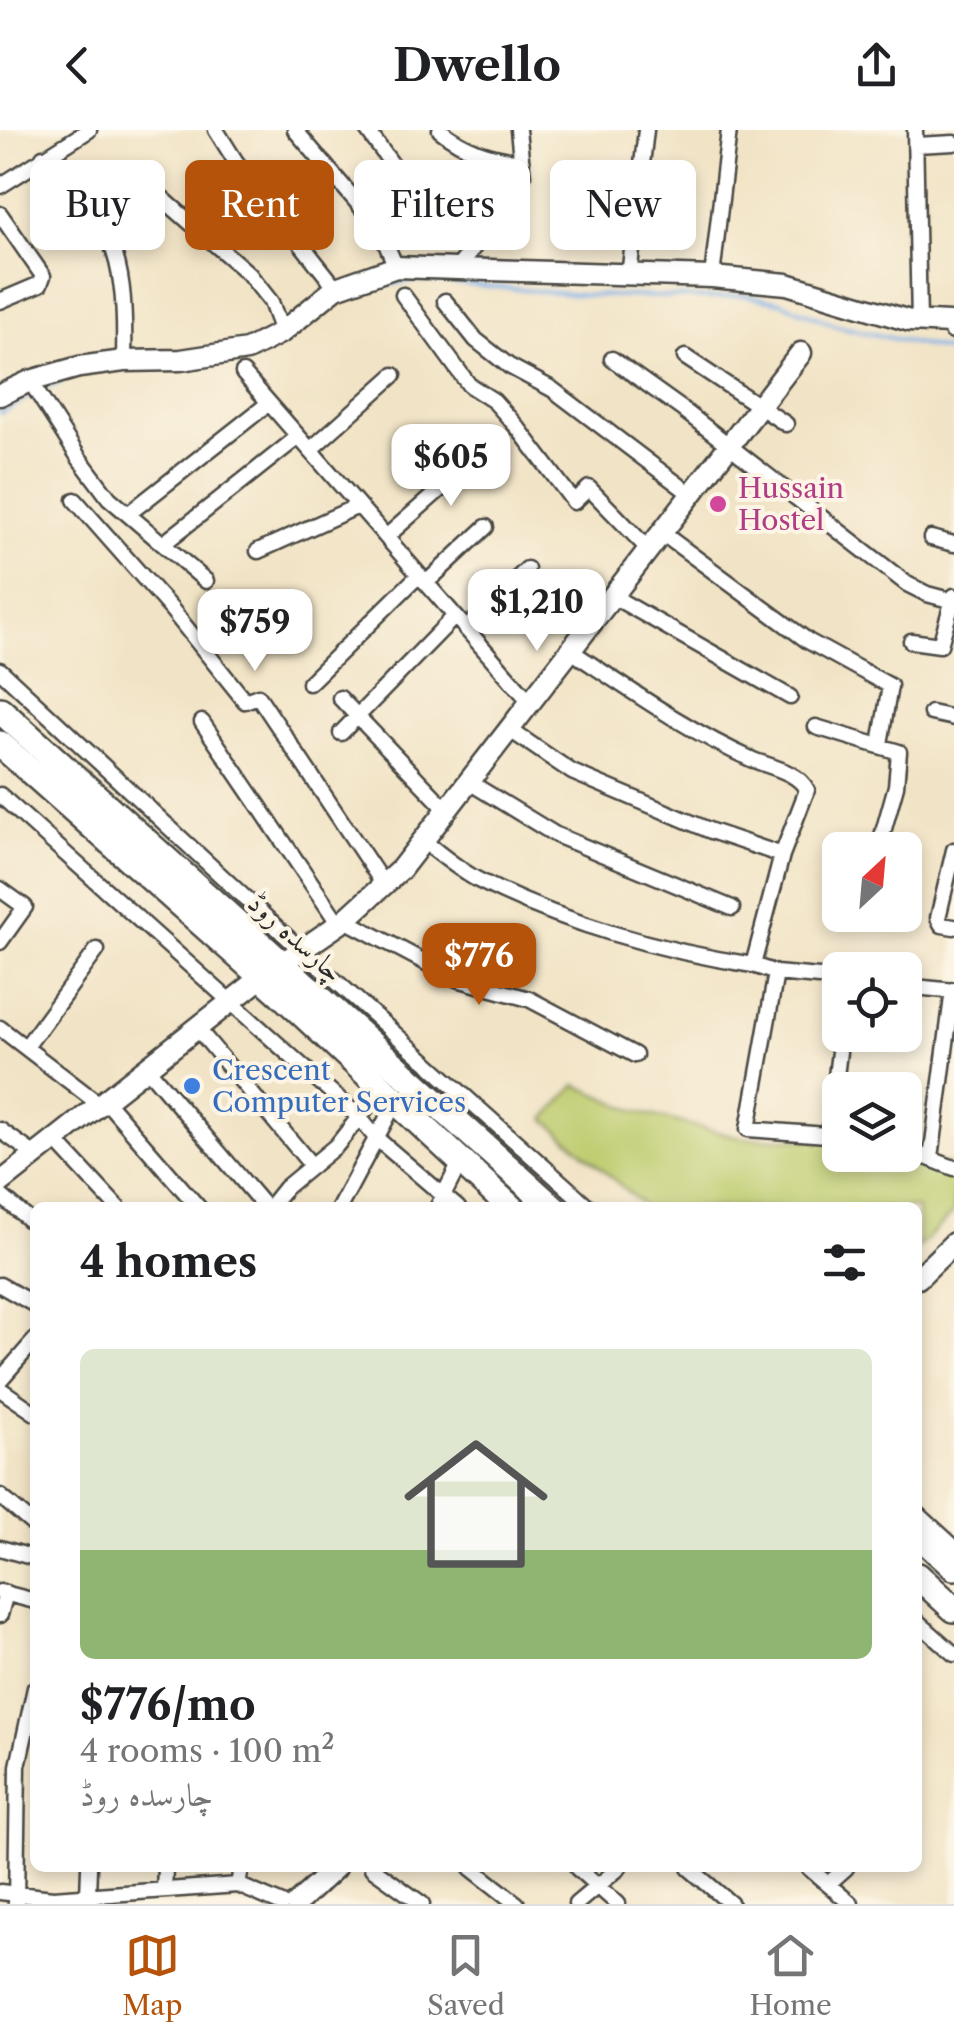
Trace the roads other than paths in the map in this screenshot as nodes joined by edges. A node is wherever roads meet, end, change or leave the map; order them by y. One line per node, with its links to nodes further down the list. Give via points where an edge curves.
1 (90, 130): 11 (street)
2 (216, 130): 23 (street)
3 (295, 130): 19 (street, via 379,228)
4 (368, 130): 12 (street)
5 (440, 130): 13 (street, via 460,146)
6 (518, 130): 14 (street)
7 (646, 130): 21 (street)
8 (729, 130): 22 (street)
9 (916, 138): 10 (street); 27 (street)
10 (954, 143)
11 (43, 157): 15 (street); 33 (street, via 98,218 110,245 126,299)
12 (389, 160)
13 (503, 160)
14 (522, 160)
15 (0, 186)
16 (165, 201): 29 (street, via 249,274 271,302)
17 (0, 214): 26 (street, via 43,276 40,284)
18 (472, 250): 20 (street)
19 (396, 267): 20 (street); 23 (street)
20 (458, 268): 21 (street)
21 (629, 276): 22 (street)
22 (712, 277): 27 (street, via 787,284)
23 (336, 288): 29 (street)
24 (403, 295): 52 (street, via 469,386 506,414 574,502 588,488)
25 (445, 300): 45 (street, via 476,340 509,366 552,388)
26 (0, 301)
27 (919, 322): 28 (street)
28 (952, 323)
29 (282, 332): 33 (street, via 247,350)
30 (800, 353): 39 (street)
31 (685, 357): 39 (street)
32 (612, 359): 42 (street)
33 (124, 361): 36 (street)
34 (243, 373): 38 (street)
35 (394, 375): 44 (street)
36 (31, 382): 37 (street); 48 (street, via 79,458)
37 (0, 395)
38 (269, 403): 41 (street); 48 (street)
39 (760, 405): 40 (street); 42 (street)
40 (786, 424)
41 (298, 436): 44 (street); 53 (street)
42 (728, 447): 45 (street); 60 (street, via 907,584)
43 (487, 448): 50 (street)
44 (310, 450): 47 (street)
45 (692, 494): 52 (street)
46 (75, 500): 87 (street, via 245,701 258,696)
47 (358, 506): 50 (street); 55 (street)
48 (128, 514): 53 (street)
49 (486, 527): 57 (street)
50 (386, 537): 57 (street)
51 (931, 538): 54 (street)
52 (656, 542): 59 (street); 79 (street, via 890,686)
53 (162, 544): 58 (street)
54 (954, 544)
55 (258, 551)
56 (527, 569): 62 (street)
57 (422, 579): 61 (street); 66 (street)
58 (206, 581)
59 (614, 597): 64 (street); 67 (street)
60 (953, 607): 63 (street, via 940,645)
61 (454, 616): 62 (street); 72 (street)
62 (466, 629): 69 (street)
63 (911, 641)
64 (571, 651): 69 (street); 86 (street, via 670,717 801,780 806,790)
65 (0, 670): 94 (street)
66 (309, 683)
67 (790, 697)
68 (340, 698): 72 (street)
69 (531, 703): 76 (street)
70 (0, 710): 94 (highway, چارسدہ روڈ)
71 (931, 713): 73 (street)
72 (358, 717): 77 (street); 82 (street)
73 (954, 718)
74 (202, 722): 90 (street)
75 (816, 727): 79 (street)
76 (510, 730): 80 (street); 86 (street, via 572,772)
77 (340, 733)
78 (0, 744): 94 (highway, چارسدہ روڈ)
79 (880, 744): 83 (street, via 899,754)
80 (469, 782): 82 (street); 89 (street, via 556,835)
81 (0, 795): 100 (street)
82 (447, 810): 84 (street)
83 (883, 832)
84 (423, 841): 87 (street); 95 (street, via 478,880 545,908 627,938)
85 (954, 850): 91 (street, via 938,918)
86 (782, 855): 95 (street)
87 (384, 885): 90 (street)
88 (0, 890): 92 (street, via 25,907)
89 (732, 908)
90 (342, 922): 94 (street); 104 (street, via 456,979 528,999)
91 (954, 928)
92 (0, 942)
93 (98, 950): 103 (street)
94 (281, 964): 100 (street); 106 (highway, چارسدہ روڈ); 128 (highway, چارسدہ روڈ); 129 (street)
95 (752, 965): 96 (street)
96 (776, 973): 97 (street); 110 (street, via 748,1129)
97 (822, 977)
98 (922, 988): 99 (street)
99 (953, 991): 115 (street)
100 (232, 1001): 102 (street); 108 (street)
101 (0, 1028): 103 (street)
102 (197, 1028): 105 (street); 117 (street)
103 (26, 1048): 107 (street)
104 (635, 1055)
105 (146, 1068): 107 (street); 124 (street)
106 (389, 1095): 108 (street); 111 (street); 116 (highway, چارسدہ روڈ)
107 (102, 1102): 112 (street); 123 (street)
108 (359, 1117): 111 (street); 117 (street)
109 (0, 1130): 113 (street)
110 (822, 1134)
111 (376, 1138): 121 (street); 126 (street)
112 (55, 1140): 113 (street); 122 (street)
113 (35, 1155): 119 (street)
114 (922, 1155): 115 (street)
115 (931, 1158): 118 (street)
116 (461, 1161): 121 (street); 127 (highway, چارسدہ روڈ)
117 (312, 1166): 125 (street)
118 (954, 1168)
119 (0, 1183)
120 (0, 1195): 130 (street)
121 (440, 1201)
122 (112, 1202)
123 (194, 1202)
124 (263, 1202)
125 (273, 1202)
126 (342, 1202)
127 (505, 1202)
128 (546, 1202)
129 (582, 1202)
130 (30, 1222)
131 (954, 1243): 132 (street)
132 (922, 1274)
133 (0, 1285): 134 (street)
134 (30, 1302)
135 (30, 1346): 136 (street)
136 (0, 1380)
137 (0, 1389): 138 (street)
138 (30, 1410)
139 (0, 1496): 141 (street)
140 (922, 1518): 143 (street)
141 (30, 1522)
142 (922, 1538): 146 (highway)
143 (954, 1547)
144 (0, 1548): 145 (street)
145 (30, 1557)
146 (954, 1566)
147 (922, 1580): 150 (highway)
148 (3, 1592): 149 (street); 151 (street)
149 (30, 1600)
150 (954, 1608)
151 (0, 1615)
152 (922, 1626): 153 (street)
153 (954, 1654)
154 (30, 1711): 171 (street, via 18,1766)
155 (88, 1872): 170 (street)
156 (165, 1872): 169 (street)
157 (240, 1872): 167 (street)
158 (331, 1872): 174 (street)
159 (378, 1872): 175 (street)
160 (476, 1872): 176 (street)
161 (582, 1872): 168 (street)
162 (614, 1872): 168 (street)
163 (693, 1872): 179 (street)
164 (814, 1872): 166 (street)
165 (842, 1872): 166 (street)
166 (828, 1884): 180 (street)
167 (238, 1885): 169 (street); 173 (street)
168 (597, 1885): 177 (street); 178 (street)
169 (164, 1890): 170 (street)
170 (88, 1895): 172 (street)
171 (10, 1897): 172 (street)
172 (53, 1901)
173 (282, 1904)
174 (296, 1904)
175 (422, 1904)
176 (517, 1904)
177 (576, 1904)
178 (618, 1904)
179 (731, 1904)
180 (850, 1904)

